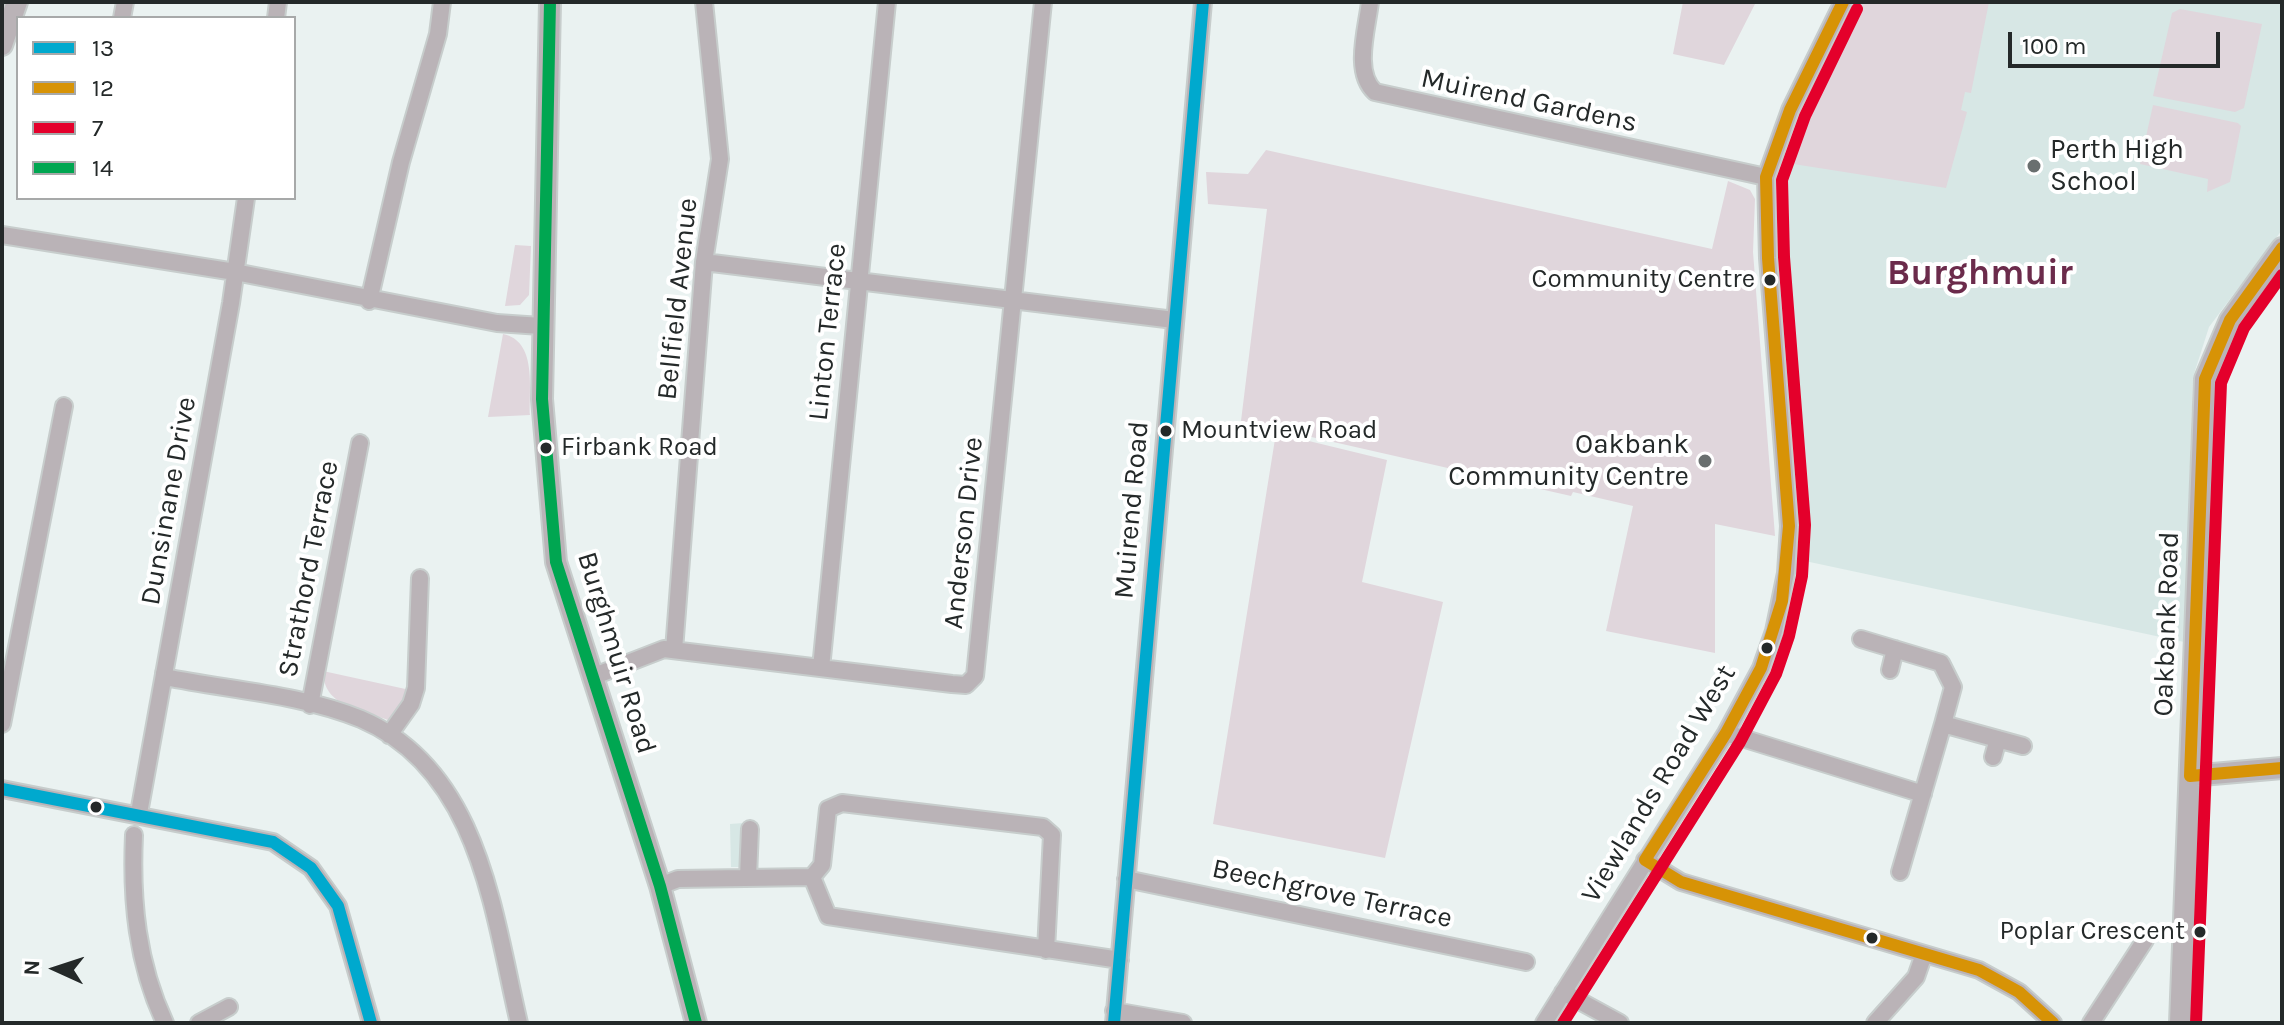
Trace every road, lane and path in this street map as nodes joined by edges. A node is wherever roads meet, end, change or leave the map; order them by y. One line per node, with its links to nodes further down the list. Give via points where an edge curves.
1 (17, 2): 10 (street)
2 (442, 2): 19 (street)
3 (550, 2): 21 (street, Burghmuir Road)
4 (704, 2): 15 (street, Bellfield Avenue, via 720,159)
5 (887, 2): 17 (street, Linton Terrace)
6 (1043, 2): 18 (street, Anderson Drive)
7 (1203, 2): 20 (street, Muirend Road)
8 (1370, 2): 11 (street, Muirend Gardens, via 1363,70 1375,92)
9 (1843, 2): 11 (street, Viewlands Road West, via 1790,110)
10 (2, 45)
11 (1766, 177): 35 (street, Viewlands Road West, via 1788,560 1782,601 1761,668)
12 (246, 200): 16 (street, Dunsinane Drive)
13 (2, 235): 16 (street)
14 (2278, 261): 41 (street, Oakbank Road, via 2230,320 2205,379)
15 (704, 262): 17 (street); 27 (street, Bellfield Avenue)
16 (235, 272): 19 (street); 30 (street, Dunsinane Drive)
17 (860, 280): 18 (street); 28 (street, Linton Terrace)
18 (1013, 300): 20 (street); 28 (street, Anderson Drive, via 975,676 962,685)
19 (369, 301): 21 (street)
20 (1174, 320): 51 (street, Muirend Road)
21 (541, 326): 31 (street, Burghmuir Road, via 556,562)
22 (64, 406): 33 (street)
23 (360, 443): 32 (street, Strathord Terrace)
24 (420, 578): 36 (street, via 416,688)
25 (1861, 639): 26 (street)
26 (1895, 649): 29 (street); 34 (street, via 1946,668 1953,687)
27 (674, 650): 28 (street, Anderson Drive); 31 (street, Anderson Drive, via 664,649)
28 (821, 668)
29 (1890, 670)
30 (164, 673): 32 (street); 44 (street, Dunsinane Drive)
31 (592, 677): 52 (street, Burghmuir Road)
32 (310, 705): 36 (street, via 360,719)
33 (2, 724)
34 (1943, 724): 37 (street); 43 (street)
35 (1726, 733): 43 (street); 47 (street, Viewlands Road West)
36 (389, 735): 64 (street, via 426,766 469,828)
37 (1998, 739): 38 (street); 39 (street)
38 (2023, 746)
39 (1993, 757)
40 (2282, 768): 41 (street)
41 (2190, 776): 72 (street, Oakbank Road)
42 (2, 789): 44 (street)
43 (1923, 794): 48 (street, via 1914,853)
44 (139, 813): 63 (street, via 273,842 311,868 338,906)
45 (750, 829): 49 (street)
46 (134, 835): 61 (street, via 131,889 140,948)
47 (1645, 860): 55 (street, via 1681,882); 58 (street, Viewlands Road West)
48 (1900, 872)
49 (748, 877): 50 (street); 52 (street, via 678,879)
50 (812, 877): 54 (street, via 828,916); 54 (street, via 822,865 828,809 842,803 1043,827 1052,835)
51 (1126, 879): 56 (street, Muirend Road); 57 (street, Beechgrove Terrace)
52 (660, 886): 65 (street, Burghmuir Road)
53 (2145, 940): 71 (street)
54 (1046, 950): 56 (street)
55 (1924, 954): 69 (street, via 1916,977); 70 (street, via 2002,981)
56 (1120, 960): 60 (street, Muirend Road)
57 (1526, 962)
58 (1563, 992): 67 (street, Viewlands Road West); 68 (street)
59 (229, 1007): 62 (street)
60 (1114, 1017): 66 (street)
61 (165, 1023)
62 (199, 1023)
63 (371, 1023)
64 (519, 1023)
65 (696, 1023)
66 (1183, 1023)
67 (1544, 1023)
68 (1620, 1023)
69 (1875, 1023)
70 (2053, 1023)
71 (2091, 1023)
72 (2180, 1023)

